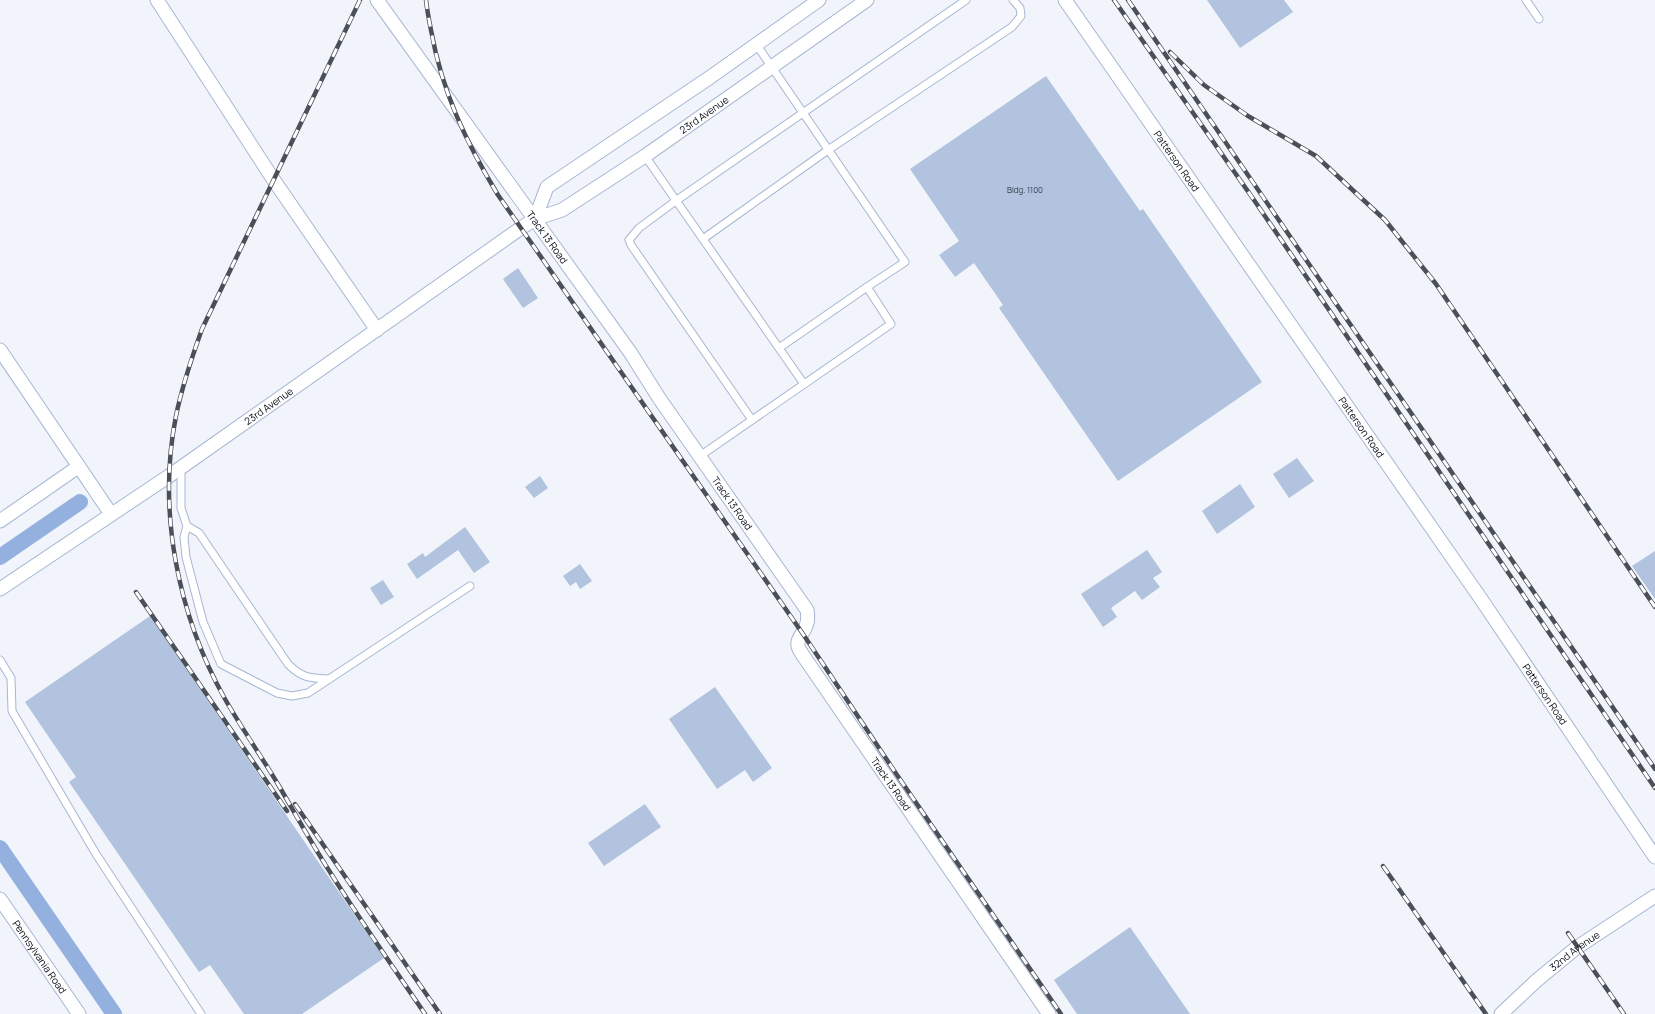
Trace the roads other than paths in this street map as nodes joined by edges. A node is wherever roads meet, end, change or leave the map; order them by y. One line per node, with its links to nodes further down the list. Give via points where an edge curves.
1 (157, 0): 19 (street, via 273,179)
2 (377, 0): 16 (street, Track 13 Road)
3 (818, 0): 10 (street)
4 (867, 0): 11 (street, 23rd Avenue)
5 (966, 0): 12 (lane)
6 (1013, 0): 13 (lane, via 1020,8 1021,16 1012,27)
7 (1065, 0): 34 (street, Patterson Road, via 1481,599)
8 (1526, 0): 9 (lane)
9 (1539, 19)
10 (756, 44): 11 (lane); 16 (street, via 547,188)
11 (771, 66): 12 (lane); 14 (street, 23rd Avenue)
12 (802, 112): 13 (lane); 15 (lane)
13 (828, 150): 17 (lane); 18 (lane, via 905,262)
14 (646, 156): 15 (lane); 16 (street, 23rd Avenue, via 562,210)
15 (677, 200): 17 (lane); 23 (lane, via 633,234 629,240)
16 (535, 219): 19 (street, 23rd Avenue); 24 (street, Track 13 Road)
17 (703, 239): 20 (lane)
18 (867, 287): 20 (lane); 22 (lane, via 891,324)
19 (377, 330): 26 (street, 23rd Avenue)
20 (779, 348): 22 (lane)
21 (0, 350): 25 (street)
22 (804, 384): 23 (lane)
23 (752, 420): 24 (lane)
24 (700, 456): 39 (street, Track 13 Road, via 807,610 807,627 799,639 798,646 802,654)
25 (78, 467): 27 (street); 28 (street)
26 (181, 467): 27 (street, 23rd Avenue); 29 (lane, via 180,508)
27 (112, 514): 31 (street, 23rd Avenue)
28 (0, 521)
29 (186, 526): 33 (lane, via 199,533 297,674); 33 (lane, via 184,537 192,581 203,622 221,664 278,693 292,696 308,693)
30 (470, 586): 33 (lane)
31 (0, 589)
32 (0, 660): 38 (lane, via 11,678 12,712 96,854)
33 (329, 679)
34 (1655, 857)
35 (1655, 896): 40 (street, 32nd Avenue, via 1576,948)
36 (0, 899): 37 (street, Pennsylvania Road)
37 (79, 1014)
38 (201, 1014)
39 (1049, 1014)
40 (1501, 1014)

